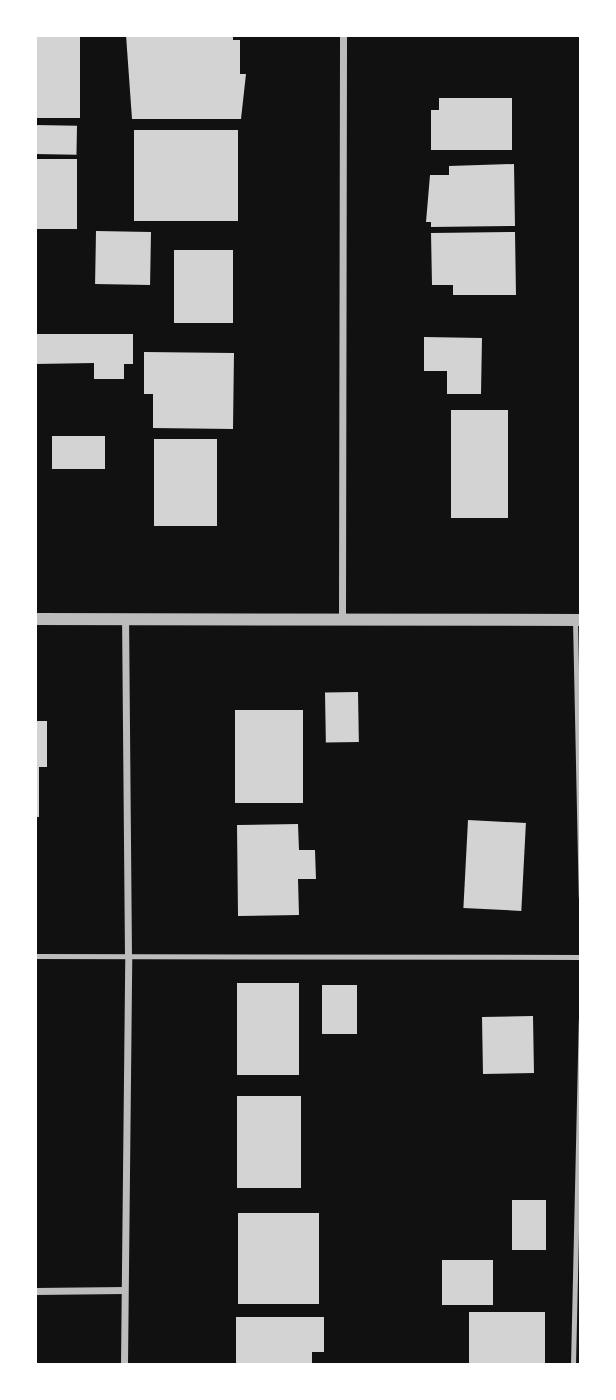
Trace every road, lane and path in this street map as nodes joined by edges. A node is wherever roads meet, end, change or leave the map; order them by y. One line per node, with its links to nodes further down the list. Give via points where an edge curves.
1 (344, 35): 2 (street)
2 (342, 618): 4 (street); 5 (street)
3 (35, 619): 4 (street)
4 (125, 619): 8 (street)
5 (578, 620): 6 (lane)
6 (581, 897)
7 (35, 956): 8 (lane)
8 (128, 956): 9 (lane); 11 (street)
9 (581, 957)
10 (581, 1020): 14 (lane)
11 (124, 1290): 12 (street); 13 (street)
12 (35, 1291)
13 (124, 1365)
14 (573, 1365)

